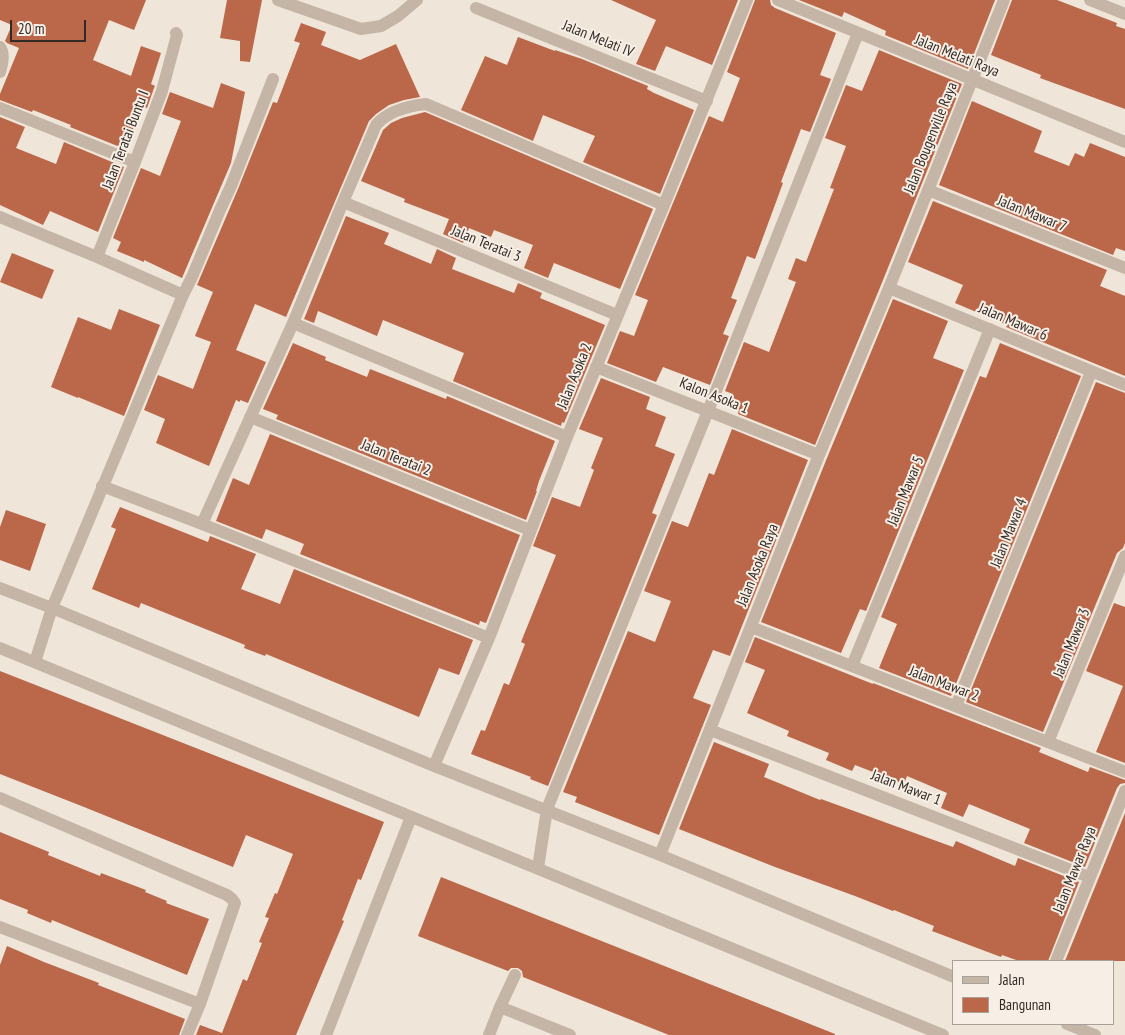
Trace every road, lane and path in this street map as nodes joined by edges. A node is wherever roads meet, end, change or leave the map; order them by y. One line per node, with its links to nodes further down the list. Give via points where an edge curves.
1 (278, 0): 2 (street, via 361,29 381,26)
2 (416, 0)
3 (747, 0): 15 (street, Jalan Asoka 2)
4 (778, 0): 10 (street, Jalan Melati Raya)
5 (1004, 0): 14 (street, Jalan Bougenville Raya)
6 (1090, 0): 8 (street)
7 (476, 8): 15 (street, Jalan Melati IV)
8 (1125, 14)
9 (176, 33): 18 (street, Jalan Teratai Buntu I, via 162,91)
10 (858, 33): 14 (street, Jalan Melati Raya); 33 (street)
11 (0, 47): 12 (street, via 3,64)
12 (0, 72)
13 (273, 79): 26 (street)
14 (972, 80): 17 (street, Jalan Melati Raya); 19 (street, Jalan Bougenville Raya)
15 (707, 101): 21 (street, Jalan Asoka 2)
16 (0, 108): 18 (street)
17 (1125, 142)
18 (136, 162): 23 (street, Jalan Teratai Buntu I)
19 (928, 190): 24 (street, Jalan Mawar 7); 25 (street, Jalan Bougenville Raya)
20 (342, 202): 21 (street, via 376,125 402,109 426,104); 27 (street, Jalan Teratai 3); 28 (street)
21 (664, 205): 27 (street, Jalan Asoka 2)
22 (0, 217): 23 (street)
23 (97, 257): 26 (street)
24 (1125, 268)
25 (889, 288): 29 (street, Jalan Mawar 6); 36 (street, Jalan Asoka Raya)
26 (183, 296): 37 (street)
27 (618, 315): 30 (street, Jalan Asoka 2)
28 (293, 323): 34 (street); 35 (street)
29 (990, 329): 31 (street, Jalan Mawar 6); 47 (street, Jalan Mawar 5)
30 (596, 367): 33 (street, Kalon Asoka 1); 35 (street, Jalan Asoka 2)
31 (1092, 372): 32 (street, Jalan Mawar 6); 48 (street, Jalan Mawar 4)
32 (1125, 385)
33 (708, 411): 36 (street, Kalon Asoka 1); 55 (street)
34 (250, 417): 38 (street); 39 (street, Jalan Teratai 2)
35 (567, 437): 39 (street, Jalan Asoka 2)
36 (819, 455): 43 (street, Jalan Asoka Raya)
37 (102, 486): 38 (street); 42 (street)
38 (202, 524): 44 (street)
39 (530, 530): 44 (street, Jalan Asoka 2)
40 (1125, 556): 50 (street, Jalan Mawar 3)
41 (0, 588): 42 (street)
42 (52, 608): 46 (street); 51 (street)
43 (751, 627): 47 (street, Jalan Mawar 2); 49 (street, Jalan Asoka Raya)
44 (489, 638): 51 (street, Jalan Asoka 2)
45 (0, 648): 46 (street)
46 (35, 662): 56 (street)
47 (852, 666): 48 (street, Jalan Mawar 2)
48 (956, 706): 50 (street, Jalan Mawar 2)
49 (710, 730): 57 (street, Jalan Asoka Raya); 59 (street, Jalan Mawar 1)
50 (1048, 742): 52 (street, Jalan Mawar 2)
51 (434, 766): 55 (street)
52 (1125, 772)
53 (1125, 791): 59 (street, Jalan Mawar Raya)
54 (0, 798): 64 (street, via 232,899 235,903)
55 (547, 810): 57 (street); 58 (street)
56 (411, 817): 58 (street); 68 (street)
57 (660, 855): 63 (street)
58 (538, 868): 71 (street)
59 (1090, 877): 61 (street, Jalan Mawar Raya)
60 (0, 926): 64 (street)
61 (1056, 960)
62 (515, 975): 65 (street)
63 (952, 976)
64 (200, 1004): 67 (street)
65 (500, 1007): 69 (street); 70 (street)
66 (1070, 1025): 72 (street)
67 (187, 1035)
68 (326, 1035)
69 (489, 1035)
70 (570, 1035)
71 (943, 1035)
72 (1095, 1035)

